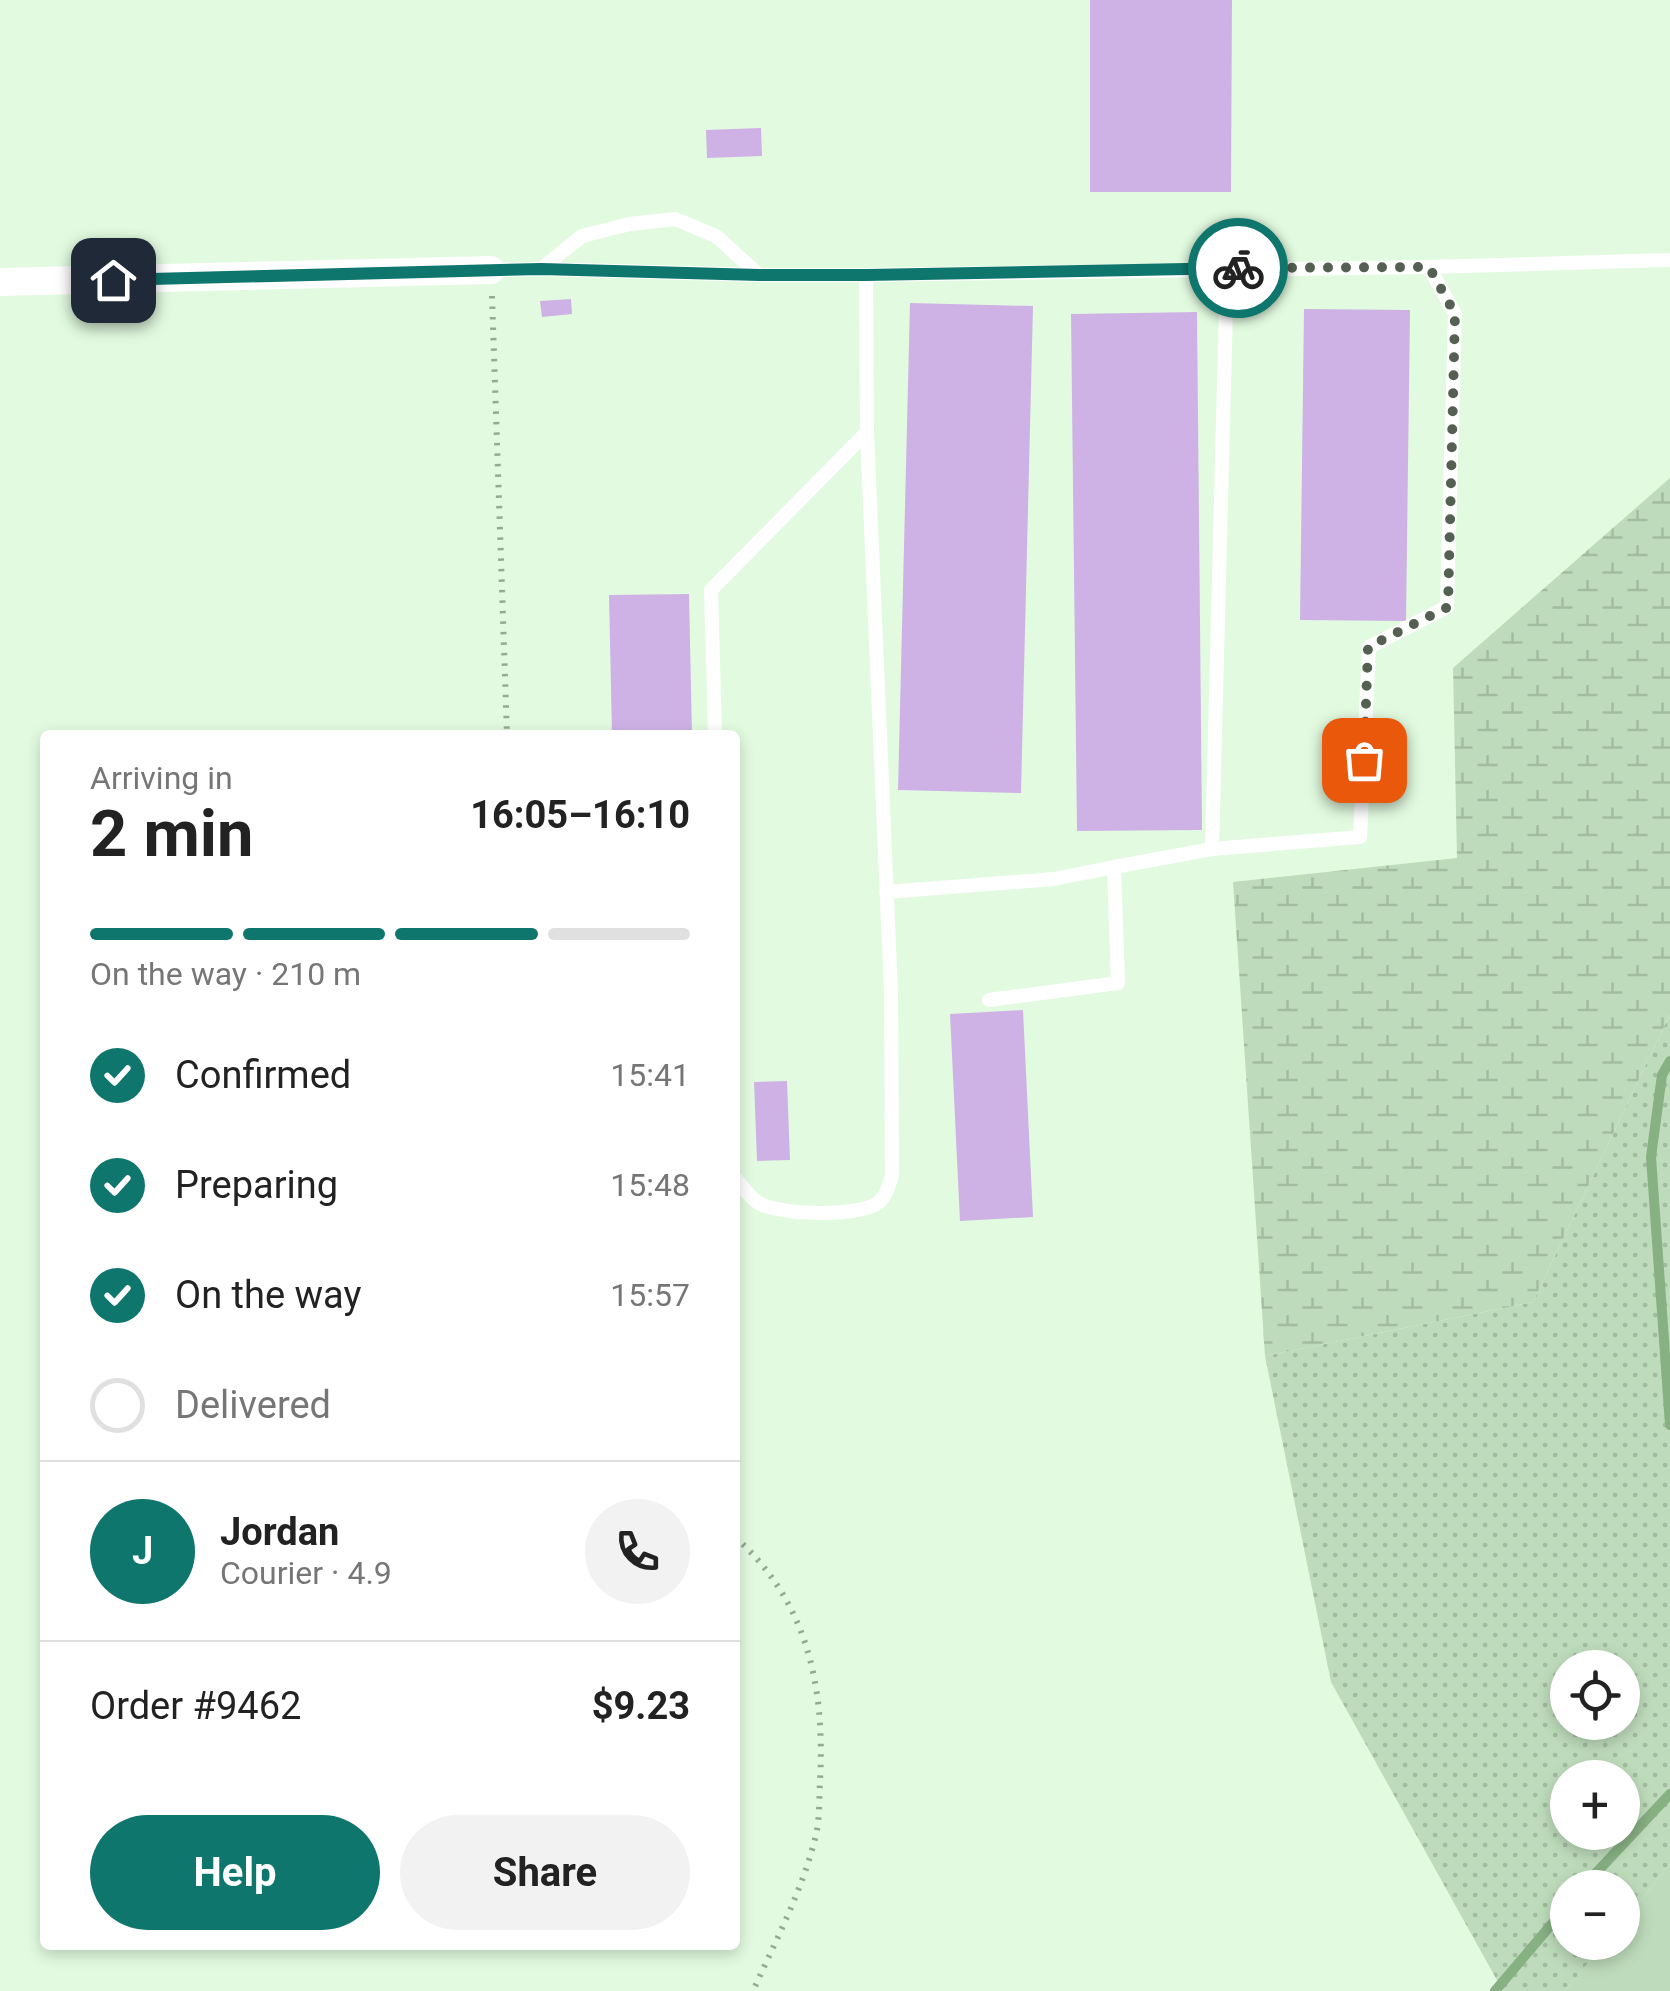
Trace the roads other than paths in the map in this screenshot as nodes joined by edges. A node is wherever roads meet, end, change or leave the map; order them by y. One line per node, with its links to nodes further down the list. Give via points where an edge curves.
1 (1668, 260): 2 (lane)
2 (1429, 267): 3 (lane); 11 (lane, via 1455,314 1448,607 1368,647 1360,836)
3 (1227, 268): 7 (lane); 11 (lane)
4 (541, 269): 5 (lane); 6 (lane); 6 (lane, via 582,236 675,219 716,236)
5 (491, 270): 8 (street)
6 (759, 275): 7 (lane)
7 (866, 275): 9 (lane)
8 (0, 282)
9 (868, 432): 10 (lane, via 710,590); 13 (lane)
10 (715, 730)
11 (1212, 849): 12 (lane)
12 (1114, 867): 13 (lane, via 1054,879); 14 (lane, via 1118,983)
13 (886, 892): 15 (lane, via 892,1176 886,1192 877,1203 854,1210 790,1212 757,1203)
14 (989, 1000)
15 (740, 1184)

